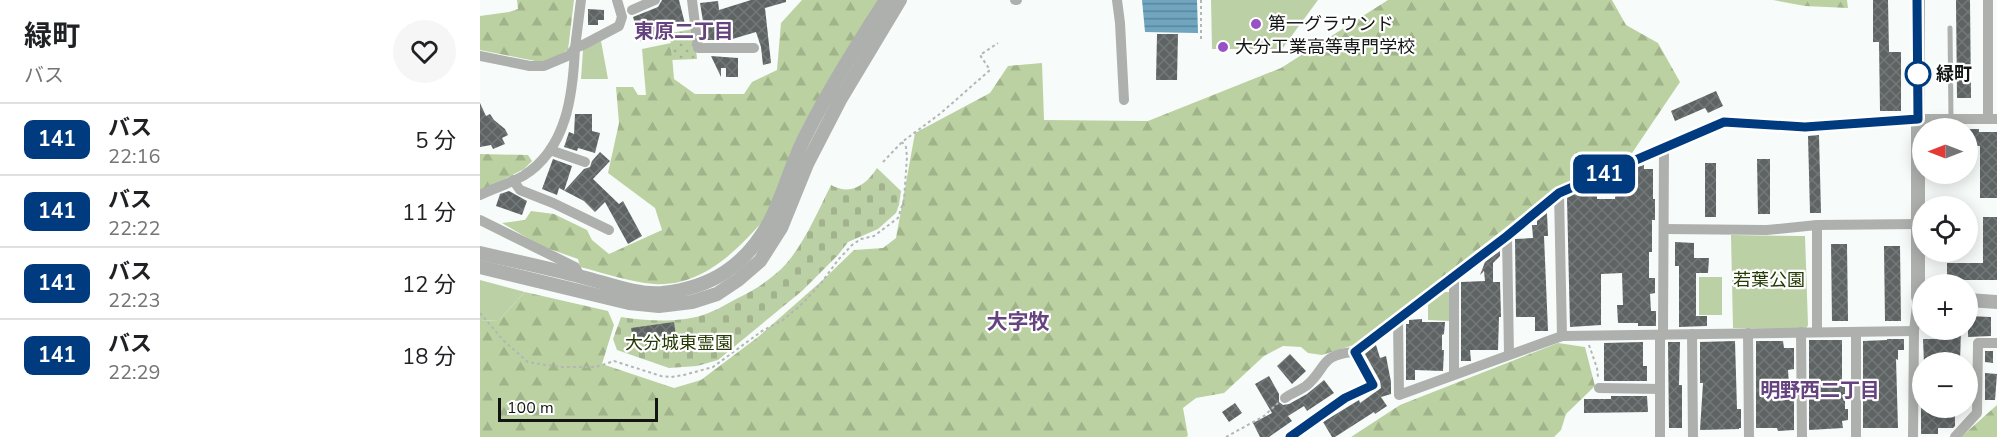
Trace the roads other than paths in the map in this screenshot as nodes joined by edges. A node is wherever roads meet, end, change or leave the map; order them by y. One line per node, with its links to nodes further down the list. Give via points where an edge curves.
1 (581, 0): 12 (street)
2 (617, 0): 12 (street, via 622,16 619,26)
3 (655, 0): 10 (street)
4 (886, 0): 35 (street, via 804,139 771,220 738,262 718,278 660,293 630,290)
5 (900, 0): 34 (street, via 840,100 774,240 760,261 717,294 659,306 628,303)
6 (1116, 0): 15 (street)
7 (1917, 0): 16 (street)
8 (695, 1): 13 (street, via 698,48)
9 (1991, 3): 19 (street)
10 (632, 10)
11 (1950, 28): 17 (lane)
12 (575, 48): 14 (street, via 570,55 544,66); 22 (street, via 569,103)
13 (754, 48)
14 (480, 56)
15 (1124, 100)
16 (1918, 118)
17 (1951, 118)
18 (1978, 118): 19 (street)
19 (1993, 118)
20 (1912, 119): 21 (street, via 1805,127 1724,122)
21 (1664, 148): 25 (street); 30 (street)
22 (550, 150): 23 (street); 24 (street, via 537,165)
23 (585, 162)
24 (513, 180): 26 (street); 31 (street, via 520,190)
25 (1559, 193): 32 (street); 47 (street)
26 (480, 195)
27 (480, 220): 35 (street, via 575,267)
28 (1912, 224): 29 (street)
29 (1817, 225): 30 (street, via 1767,230); 42 (street)
30 (1664, 229): 46 (street)
31 (609, 230)
32 (1507, 236): 36 (street); 51 (street)
33 (480, 253): 35 (street)
34 (480, 267)
35 (580, 276)
36 (1454, 277): 39 (street); 52 (street)
37 (1978, 301): 38 (street)
38 (1997, 302)
39 (1398, 318): 50 (street); 52 (street, via 1399,395)
40 (1912, 331): 43 (street)
41 (1802, 332): 42 (street); 44 (street); 60 (street)
42 (1817, 332): 43 (street)
43 (1856, 332): 61 (street)
44 (1748, 333): 45 (street); 59 (street)
45 (1692, 334): 46 (street); 58 (street)
46 (1663, 335): 47 (street); 54 (street)
47 (1562, 336): 51 (street)
48 (1914, 340): 62 (street)
49 (1997, 343): 63 (street, via 1978,343 1977,412)
50 (1355, 352): 55 (street, via 1333,357 1308,385); 56 (street, via 1373,385 1345,398)
51 (1509, 354): 52 (street)
52 (1454, 374)
53 (1599, 388): 54 (street)
54 (1660, 389): 57 (street)
55 (1285, 398)
56 (1290, 437)
57 (1660, 437)
58 (1693, 437)
59 (1749, 437)
60 (1802, 437)
61 (1856, 437)
62 (1913, 437)
63 (1954, 437)

